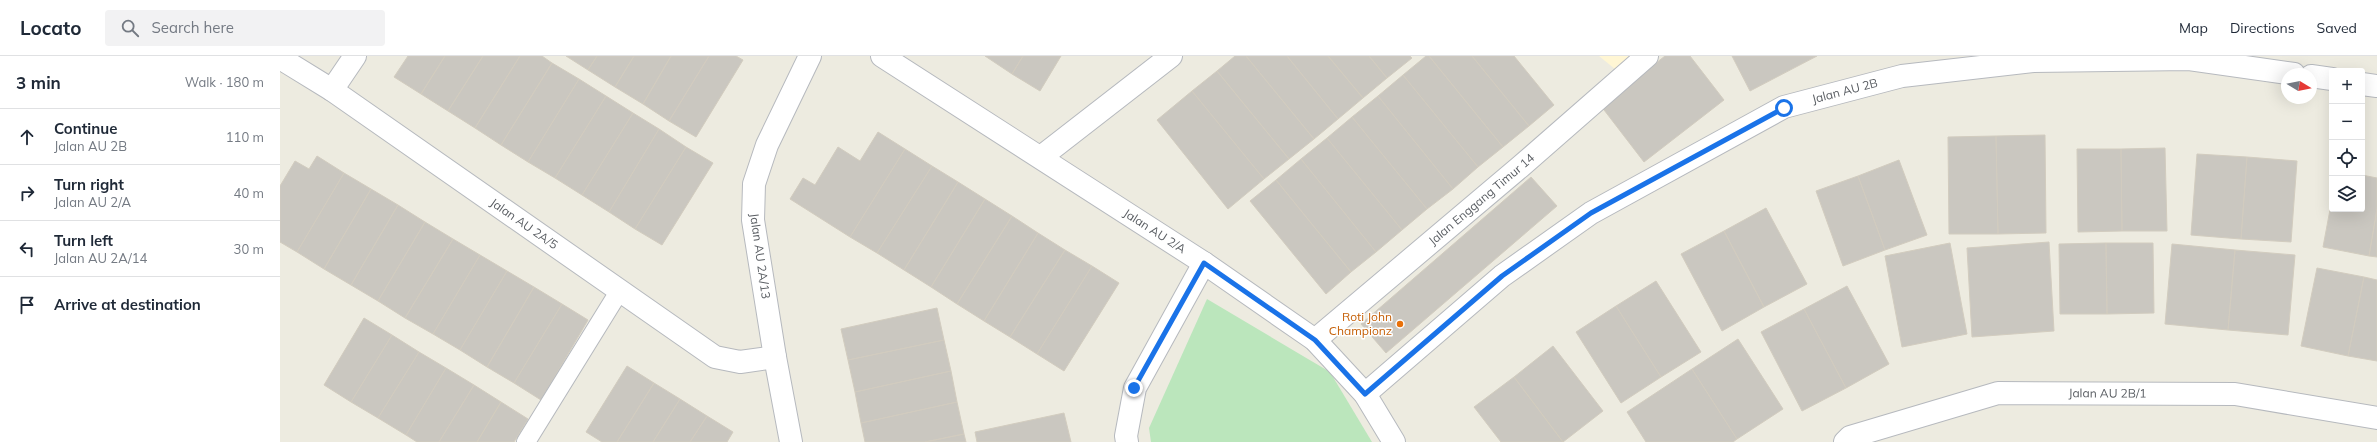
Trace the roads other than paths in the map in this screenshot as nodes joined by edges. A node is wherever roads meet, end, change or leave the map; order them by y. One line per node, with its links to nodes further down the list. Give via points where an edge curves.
1 (355, 56): 12 (street)
2 (810, 56): 17 (street, Jalan AU 2A/13, via 767,145 754,184 754,220)
3 (882, 56): 13 (street, Jalan AU 2/A)
4 (1171, 56): 13 (street)
5 (1647, 56): 16 (street, Jalan Enggang Timur 14)
6 (280, 58): 12 (street, Jalan AU 2A/5)
7 (2281, 72): 18 (street, Jalan AU 2B, via 2189,59 2033,61 1902,76 1784,108 1591,213 1502,276)
8 (2317, 77): 9 (street)
9 (2329, 79)
10 (2365, 84): 11 (street)
11 (2377, 86)
12 (332, 90): 15 (street, Jalan AU 2A/5)
13 (1041, 157): 14 (street, Jalan AU 2/A)
14 (1204, 263): 16 (street, Jalan AU 2/A); 22 (street, via 1134,388)
15 (620, 290): 17 (street, Jalan AU 2A/5, via 715,358 740,362); 20 (lane)
16 (1315, 340): 18 (street, Jalan AU 2/A)
17 (775, 357): 21 (street, Jalan AU 2A/13)
18 (1365, 394): 23 (street, Jalan AU 2/A)
19 (2377, 418): 24 (street, Jalan AU 2B/1, via 2235,394 1998,393 1850,437)
20 (526, 442)
21 (791, 442)
22 (1127, 442)
23 (1394, 442)
24 (1845, 442)

